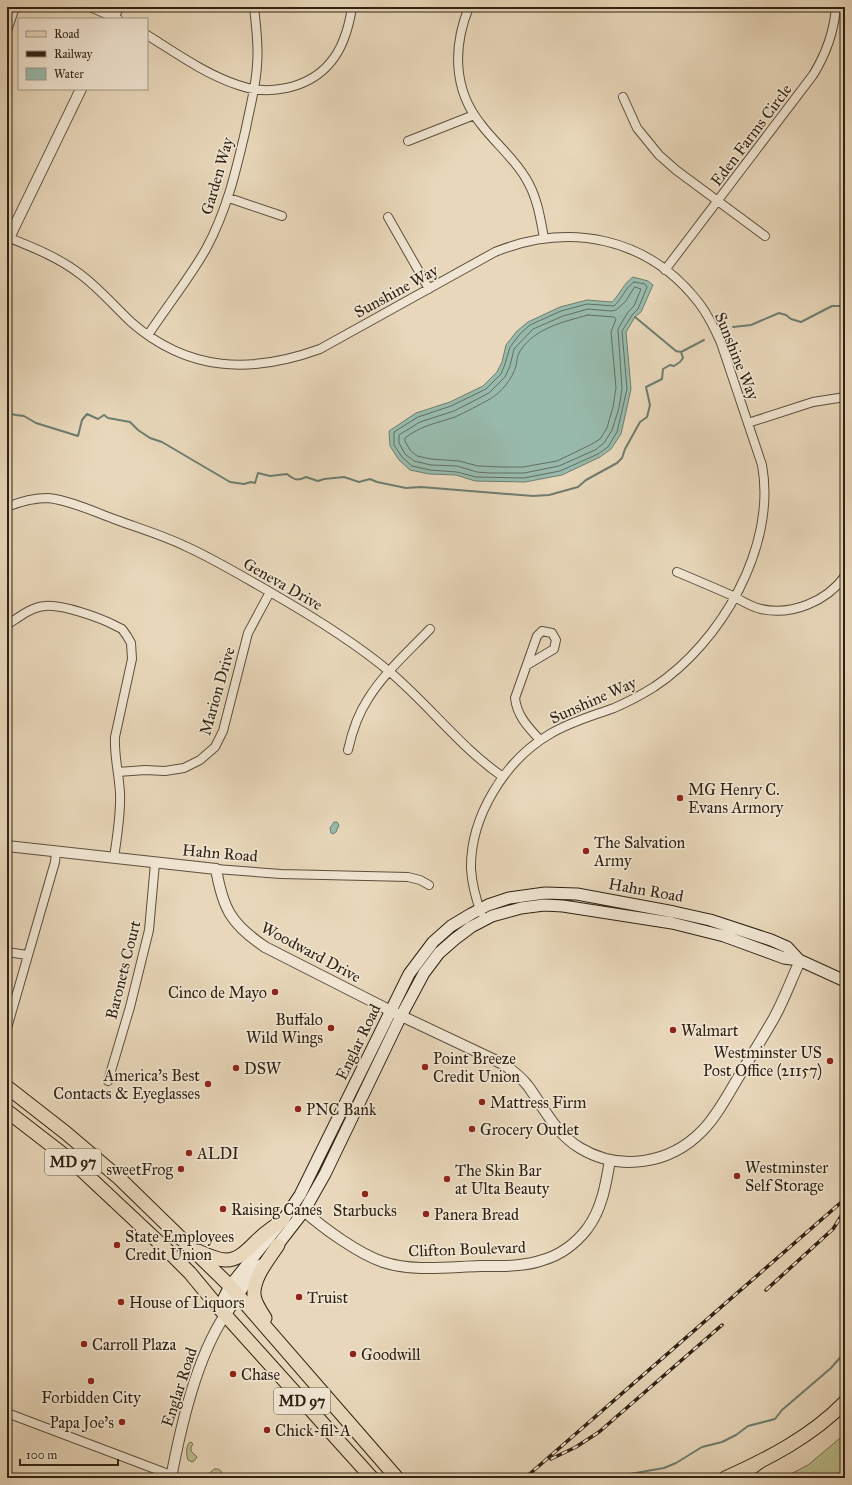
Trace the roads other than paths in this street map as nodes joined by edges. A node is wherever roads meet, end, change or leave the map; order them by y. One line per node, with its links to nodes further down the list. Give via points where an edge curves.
1 (15, 7): 8 (street)
2 (90, 7): 7 (street)
3 (254, 7): 10 (street, Garden Way, via 258,64)
4 (352, 7): 10 (street, via 345,36 335,56 323,70 304,83 288,88)
5 (469, 7): 13 (street, via 460,33 457,59 461,84)
6 (836, 7): 16 (street, Eden Farms Circle, via 830,41 813,75)
7 (116, 15)
8 (7, 31)
9 (148, 36): 10 (street, via 210,73)
10 (254, 89): 15 (street, Garden Way)
11 (80, 90): 21 (street)
12 (623, 97): 16 (street, via 637,128 655,150 676,170)
13 (474, 115): 14 (street); 20 (street, via 526,177 536,199)
14 (408, 141)
15 (229, 198): 17 (street); 24 (street, Garden Way, via 205,249)
16 (718, 201): 19 (street); 22 (street, Eden Farms Circle)
17 (282, 216)
18 (388, 218): 23 (street)
19 (765, 236)
20 (544, 238): 22 (street, Sunshine Way, via 572,236 602,240 649,258); 23 (street, Sunshine Way, via 526,241 496,252)
21 (8, 239): 24 (street, Sunshine Way, via 54,257 72,268)
22 (665, 270): 26 (street, Sunshine Way, via 680,281 695,298 714,327)
23 (429, 289): 24 (street, Sunshine Way, via 320,349 268,363 236,365 205,361 189,357)
24 (148, 335)
25 (845, 398): 26 (street, via 813,402)
26 (748, 423): 31 (street, Sunshine Way, via 762,465 765,504 756,549)
27 (7, 508): 30 (street, Geneva Drive, via 26,501 48,498 65,502 184,545)
28 (677, 572): 31 (street)
29 (845, 576): 31 (street, via 829,593 817,601 783,610 760,609)
30 (270, 592): 35 (street, Geneva Drive, via 313,616); 38 (street, Marion Drive, via 248,633 223,731 215,747 200,760 184,768)
31 (734, 597): 36 (street, Sunshine Way, via 702,644 686,662 664,679 626,702 564,726)
32 (7, 625): 38 (street, via 31,610 47,605 75,611 122,629 127,636 132,659 115,737)
33 (430, 629): 35 (street)
34 (527, 665): 36 (street, via 515,698 516,707 522,720)
35 (390, 672): 37 (street, via 368,698 355,724); 39 (street, Geneva Drive, via 472,753)
36 (540, 740): 39 (street, Sunshine Way, via 523,753)
37 (348, 750)
38 (118, 772): 42 (street, via 120,805)
39 (503, 777): 46 (street, Sunshine Way, via 483,813 471,859 472,879)
40 (7, 846): 41 (street, Hahn Road)
41 (56, 852): 42 (street, Hahn Road); 49 (street)
42 (114, 858): 43 (street, Hahn Road)
43 (155, 862): 44 (street, Hahn Road); 55 (street, Baronets Court, via 149,930)
44 (216, 869): 45 (street, Hahn Road, via 281,874 408,877); 52 (street, Woodward Drive, via 225,905 235,922 248,936)
45 (429, 885)
46 (480, 909): 47 (street, Sunshine Way); 50 (main road, Hahn Road, via 509,898 534,894 578,894 710,920 787,947); 52 (main road, Englar Road, via 451,926 433,942 409,974)
47 (484, 920): 50 (main road, Hahn Road, via 521,908 563,906 672,923 724,936 784,958); 53 (main road, Englar Road, via 439,953 424,973)
48 (7, 952): 49 (street)
49 (27, 954): 54 (street)
50 (799, 960): 51 (main road, Hahn Road); 58 (street, Woodward Drive, via 774,1017 716,1114 703,1131 688,1144 658,1159 632,1162)
51 (845, 980)
52 (391, 1011): 53 (street, Woodward Drive); 60 (main road, Englar Road, via 300,1196)
53 (401, 1016): 58 (street, Woodward Drive, via 509,1069 527,1086 564,1136 580,1148); 59 (main road, Englar Road, via 325,1174)
54 (7, 1028)
55 (108, 1082)
56 (7, 1087): 61 (main road, MD 97, via 119,1178)
57 (7, 1111): 64 (main road, MD 97, via 73,1162 125,1210 190,1273)
58 (610, 1160): 59 (street, Clifton Boulevard, via 603,1194 596,1213 586,1229 566,1249 530,1264 412,1268 392,1264 377,1260 357,1249 317,1223)
59 (304, 1211): 62 (main road, Englar Road)
60 (283, 1220): 61 (main road, via 262,1235 246,1252 233,1259 213,1258); 63 (main road, Englar Road)
61 (185, 1242): 63 (main road, MD 97)
62 (278, 1245): 63 (main road, Englar Road, via 248,1279); 65 (main road, via 261,1272 254,1294 261,1312)
63 (234, 1290): 64 (main road, Englar Road); 65 (main road, MD 97)
64 (222, 1312): 69 (street, Englar Road, via 204,1356 184,1419); 70 (main road, MD 97)
65 (282, 1347): 71 (main road, MD 97)
66 (845, 1402): 68 (main road, via 815,1428)
67 (7, 1413): 69 (street)
68 (759, 1462): 72 (main road); 73 (main road)
69 (171, 1477)
70 (372, 1478)
71 (397, 1478)
72 (725, 1478)
73 (738, 1478)

